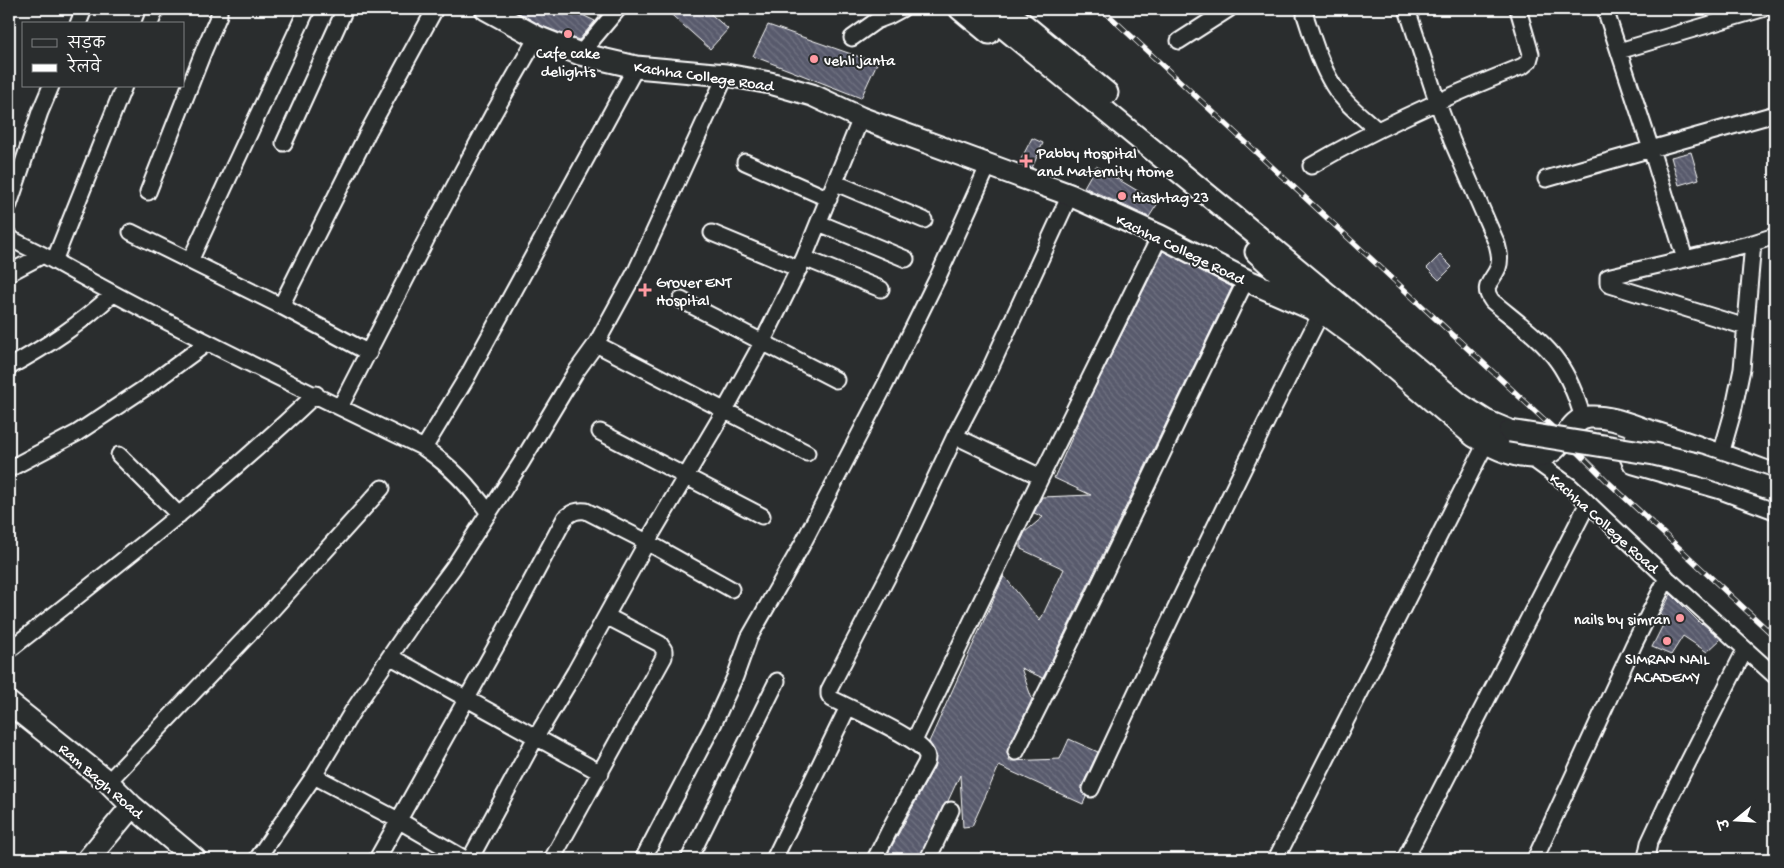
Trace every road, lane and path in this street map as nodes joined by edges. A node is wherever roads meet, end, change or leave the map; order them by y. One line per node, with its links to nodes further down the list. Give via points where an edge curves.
1 (156, 9): 19 (street)
2 (219, 9): 40 (street)
3 (307, 9): 55 (street)
4 (345, 9): 33 (street)
5 (435, 9): 63 (street, via 368,132)
6 (486, 9): 17 (street, Kachha College Road)
7 (618, 9): 24 (street)
8 (902, 9): 21 (street, via 876,21)
9 (960, 9): 64 (street, via 1262,257)
10 (980, 9): 90 (street, bridge, via 1320,286 1453,399 1486,421 1510,431 1654,454 1701,465)
11 (1005, 9): 59 (street)
12 (1229, 9): 22 (street)
13 (1407, 9): 29 (street)
14 (1518, 9): 29 (street, via 1531,54 1529,61)
15 (1605, 9): 23 (street)
16 (1762, 9): 23 (street)
17 (513, 15): 20 (street, Kachha College Road)
18 (1305, 15): 32 (street, via 1333,86)
19 (151, 22)
20 (537, 37): 24 (street, Kachha College Road); 69 (street, via 436,221)
21 (852, 38)
22 (1179, 41)
23 (1619, 51): 34 (street)
24 (580, 54): 25 (street, Kachha College Road)
25 (636, 67): 26 (street, Kachha College Road); 80 (street, via 480,353)
26 (726, 75): 31 (street, Kachha College Road, via 770,82 812,95); 68 (street, via 637,269)
27 (50, 88): 43 (street)
28 (123, 88): 52 (street)
29 (1436, 101): 32 (street); 75 (street, via 1497,244 1500,257 1487,290 1488,296 1558,361 1570,381)
30 (1775, 114): 34 (street)
31 (861, 118): 36 (street, Kachha College Road); 39 (street)
32 (1377, 130): 37 (street)
33 (284, 143)
34 (1651, 149): 38 (street); 54 (street)
35 (745, 162): 42 (street)
36 (989, 164): 41 (street, Kachha College Road); 125 (street, via 885,385 749,638 736,677)
37 (1311, 166)
38 (1546, 179)
39 (836, 183): 42 (street); 44 (street)
40 (148, 192)
41 (1070, 196): 49 (street, Kachha College Road); 78 (street)
42 (829, 199): 45 (street)
43 (9, 205)
44 (924, 220)
45 (819, 223): 53 (street); 56 (street)
46 (131, 232): 55 (street)
47 (712, 233): 56 (street)
48 (9, 236): 52 (street)
49 (1160, 236): 58 (street, Kachha College Road); 88 (street)
50 (1775, 236): 51 (street)
51 (1753, 243): 54 (street); 65 (street)
52 (49, 258): 57 (street); 61 (street)
53 (906, 259)
54 (1685, 259): 65 (street, via 1611,276 1608,282)
55 (190, 261): 63 (street)
56 (802, 263): 60 (street); 66 (street)
57 (9, 273)
58 (1246, 280): 64 (street, Kachha College Road); 110 (street)
59 (1333, 281)
60 (881, 289)
61 (113, 294): 67 (street); 70 (street, via 86,319)
62 (681, 300): 66 (street)
63 (281, 306): 69 (street)
64 (1324, 314): 79 (street, Kachha College Road); 114 (street, via 1264,425)
65 (1746, 327): 82 (street, via 1740,378)
66 (762, 341): 71 (street); 74 (street)
67 (207, 343): 72 (street); 85 (street, via 77,433)
68 (596, 344): 74 (street); 93 (street)
69 (369, 353): 73 (street)
70 (9, 368)
71 (836, 380)
72 (316, 394): 73 (street); 94 (street)
73 (340, 407): 80 (street)
74 (725, 410): 81 (street); 87 (street)
75 (1583, 418): 76 (street, via 1602,418); 84 (street, via 1554,451)
76 (1640, 428): 82 (street); 92 (street, via 1631,457 1634,463 1721,488)
77 (600, 432): 87 (street)
78 (955, 436): 88 (street); 107 (street, via 829,690 832,700)
79 (1486, 443): 84 (street, Kachha College Road); 130 (street)
80 (424, 448): 93 (street, via 458,474)
81 (807, 453)
82 (1721, 454): 86 (street)
83 (119, 455): 94 (street)
84 (1530, 458): 91 (street, Kachha College Road)
85 (9, 469)
86 (1775, 475)
87 (686, 476): 95 (street); 96 (street)
88 (1041, 477): 109 (street)
89 (382, 488): 113 (street, via 271,611)
90 (1775, 490)
91 (1588, 503): 97 (street, Kachha College Road); 131 (street)
92 (1775, 508)
93 (489, 513): 102 (street)
94 (180, 515): 100 (street)
95 (762, 516)
96 (647, 542): 98 (street); 99 (street); 105 (street, via 586,511 571,512)
97 (1667, 578): 101 (street, Kachha College Road); 132 (street)
98 (731, 589)
99 (606, 616): 108 (street); 111 (street, via 660,644 664,657)
100 (9, 650)
101 (1745, 650): 103 (street, Kachha College Road); 133 (street, via 1649,843)
102 (391, 656): 105 (street); 112 (street, via 352,712)
103 (1775, 676)
104 (777, 681): 126 (street)
105 (467, 697): 108 (street); 117 (street)
106 (10, 705): 113 (street, Ram Bagh Road)
107 (848, 707): 109 (street); 127 (street)
108 (536, 737): 111 (street); 123 (street)
109 (914, 741): 128 (street, via 926,753 926,763)
110 (1016, 752)
111 (601, 773): 124 (street)
112 (314, 776): 117 (street); 120 (street)
113 (108, 782): 115 (street, Ram Bagh Road)
114 (1091, 789)
115 (132, 806): 118 (street); 119 (street, Ram Bagh Road)
116 (951, 810): 129 (street)
117 (398, 820): 121 (street); 122 (street)
118 (88, 859)
119 (195, 859)
120 (257, 859)
121 (377, 859)
122 (465, 859)
123 (470, 859)
124 (552, 859)
125 (643, 859)
126 (689, 859)
127 (774, 859)
128 (875, 859)
129 (928, 859)
130 (1276, 859)
131 (1404, 859)
132 (1536, 859)
133 (1649, 859)

